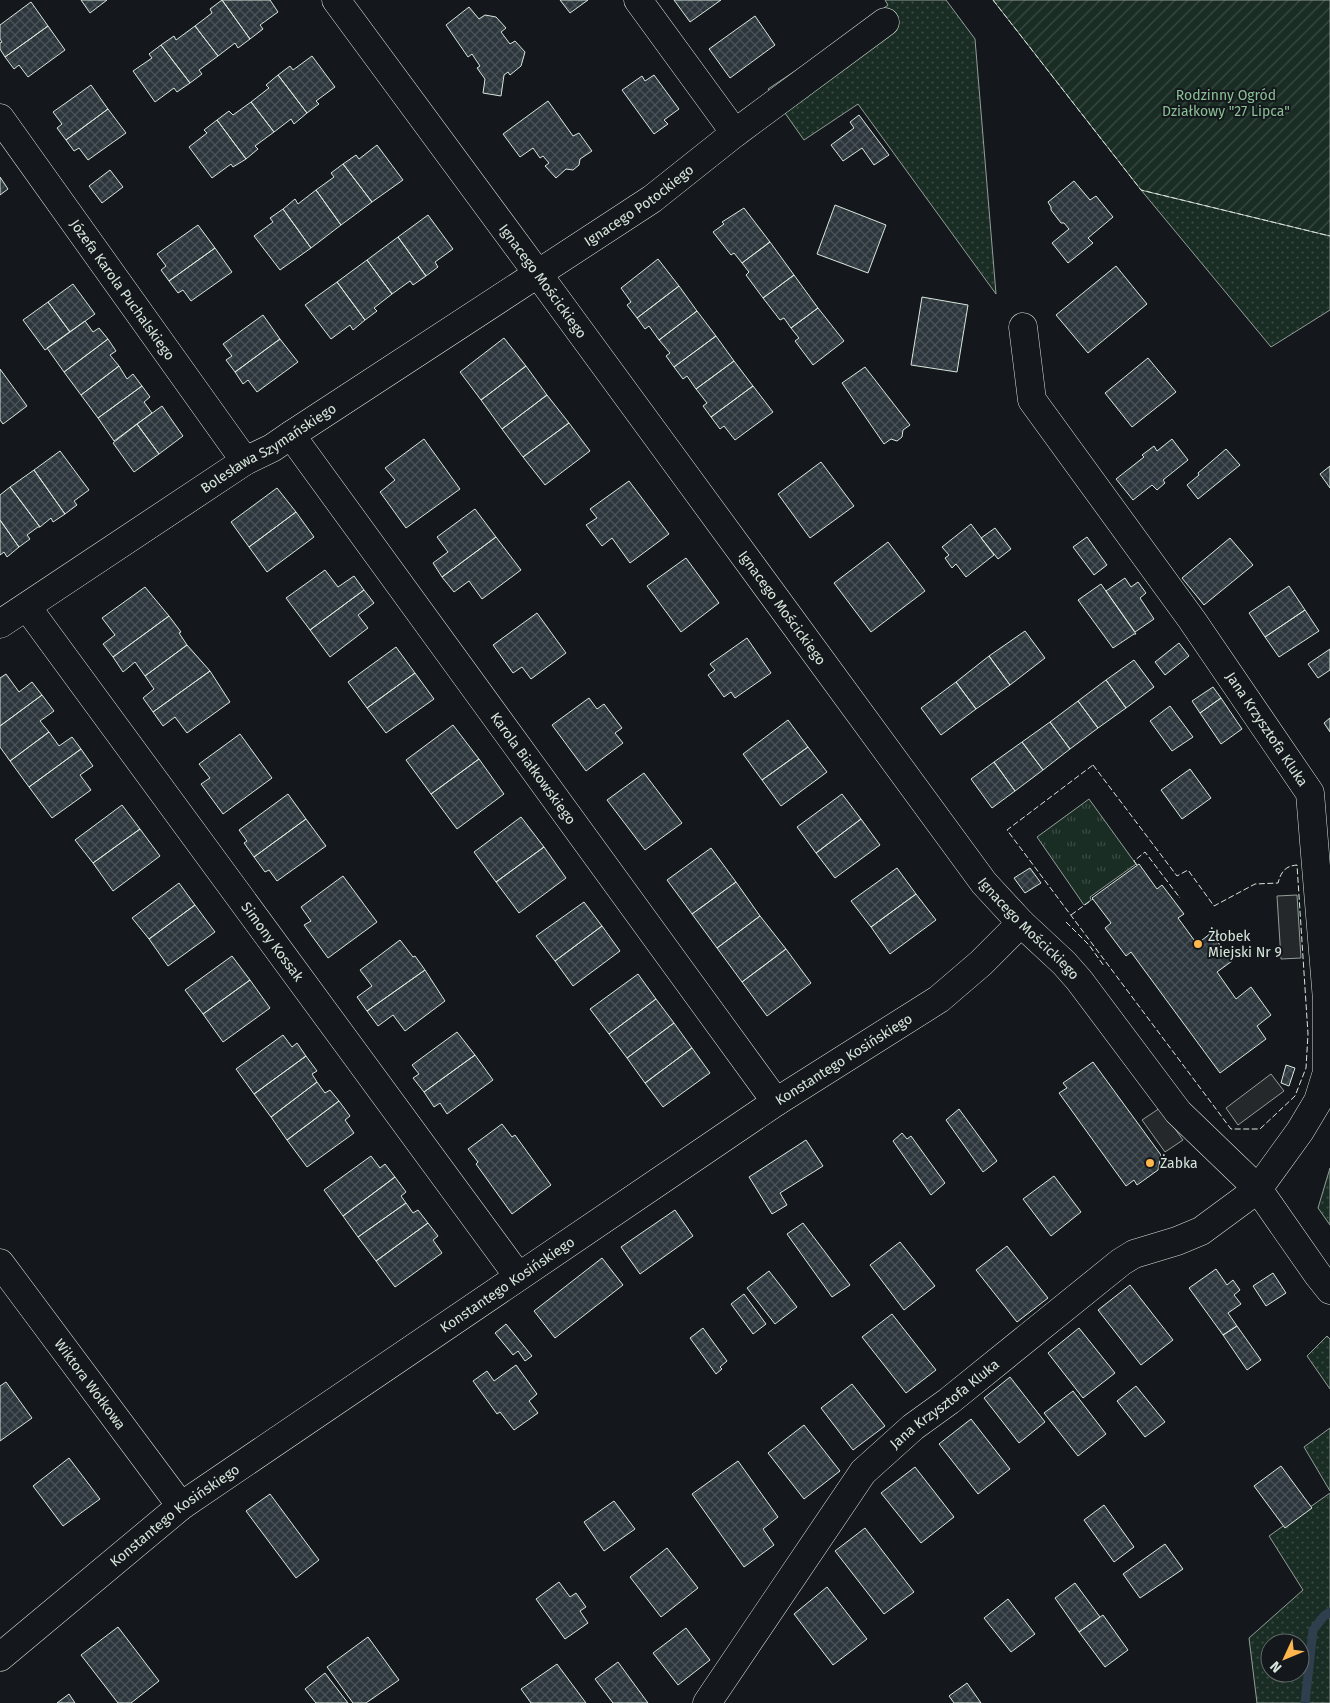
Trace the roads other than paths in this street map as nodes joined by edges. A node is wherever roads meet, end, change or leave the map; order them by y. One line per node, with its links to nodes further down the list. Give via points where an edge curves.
1 (336, 0): 6 (street, Ignacego Mościckiego)
2 (638, 0): 5 (street)
3 (885, 22): 5 (street, Ignacego Potockiego)
4 (0, 118): 9 (street, Józefa Karola Puchalskiego)
5 (735, 132): 6 (street, Ignacego Potockiego, via 652,199)
6 (538, 274): 8 (street, Bolesława Szymańskiego); 12 (street, Ignacego Mościckiego, via 984,884)
7 (1023, 328): 14 (street, Jana Krzysztofa Kluka, via 1032,400 1192,620 1310,793 1327,1000 1327,1072 1318,1100 1300,1131)
8 (292, 435): 9 (street, Bolesława Szymańskiego); 13 (street, Karola Białkowskiego)
9 (245, 461): 10 (street, Bolesława Szymańskiego)
10 (27, 607): 11 (street, Bolesława Szymańskiego); 16 (street, Simony Kossak)
11 (0, 624)
12 (1020, 923): 13 (street, Konstantego Kosińskiego, via 969,975 938,999); 14 (street, Ignacego Mościckiego, via 1064,962 1178,1112)
13 (776, 1102): 16 (street, Konstantego Kosińskiego)
14 (1258, 1188): 17 (street); 20 (street, Jana Krzysztofa Kluka, via 1201,1231 1134,1254 1121,1262 913,1427 863,1472)
15 (0, 1263): 18 (street, Wiktora Wołkowa)
16 (518, 1276): 18 (street, Konstantego Kosińskiego)
17 (1330, 1290)
18 (181, 1506): 19 (street, Konstantego Kosińskiego)
19 (0, 1657)
20 (707, 1703)

